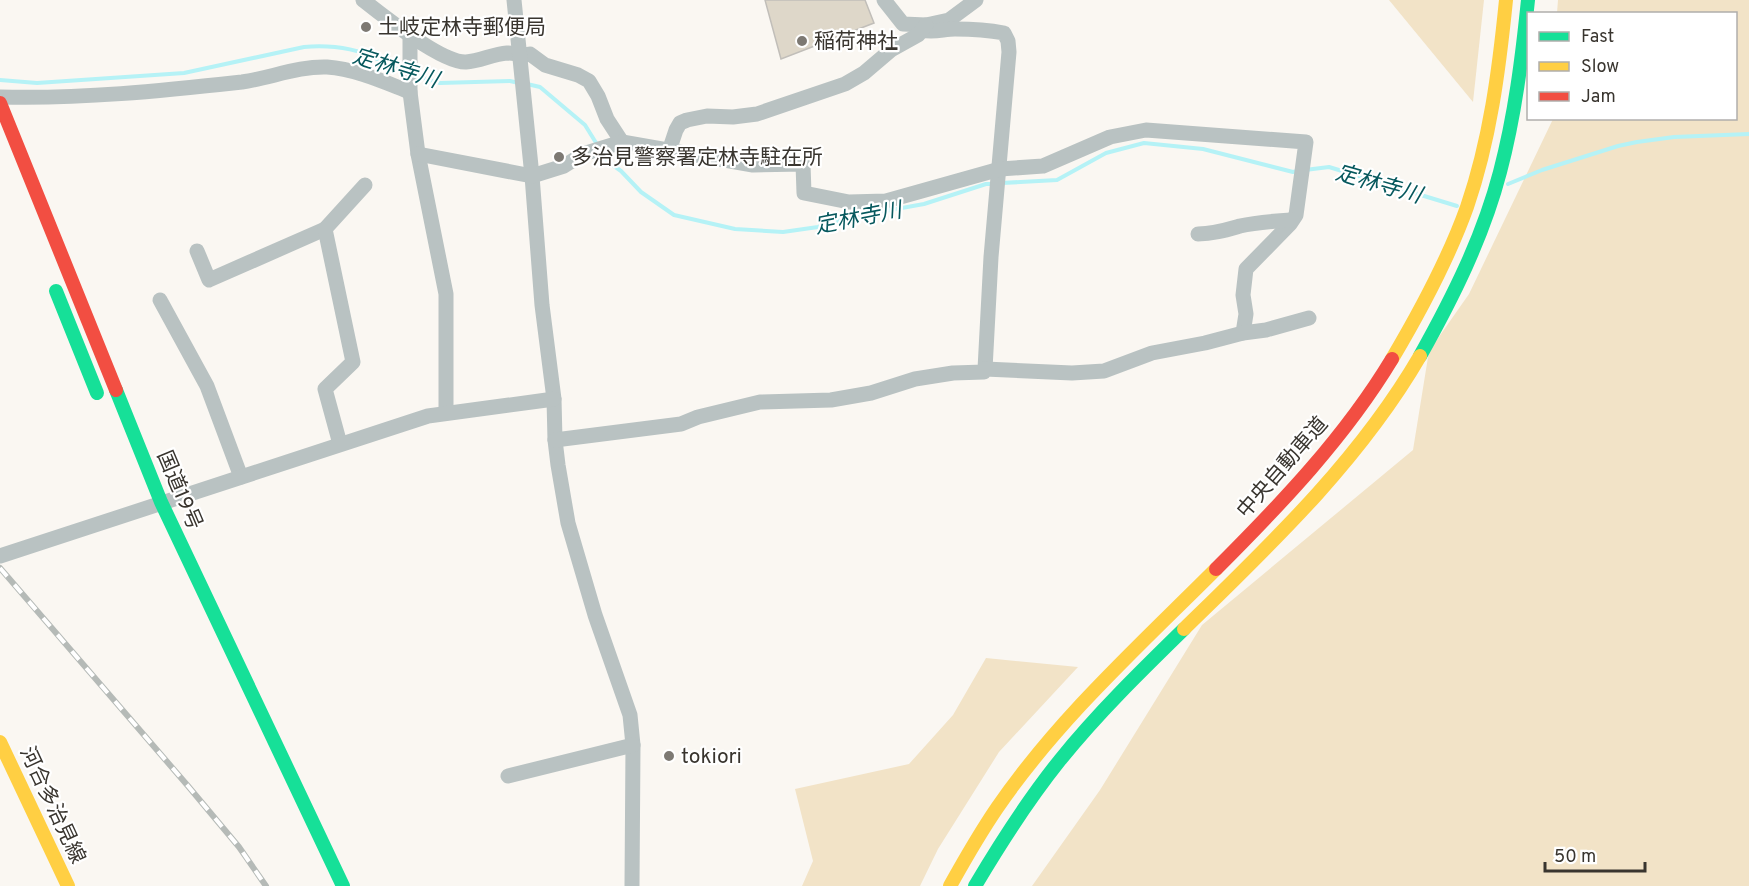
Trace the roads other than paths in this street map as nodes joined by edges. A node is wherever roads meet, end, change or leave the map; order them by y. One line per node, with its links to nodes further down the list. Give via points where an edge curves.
1 (363, 0): 8 (street)
2 (514, 0): 9 (street)
3 (884, 0): 7 (street, via 903,24)
4 (976, 0): 7 (street, via 949,20)
5 (1506, 0): 42 (main road, 中央自動車道, via 1500,55 1472,191 1445,260 1378,382 1292,490 1114,670 1044,747 979,835)
6 (1528, 0): 43 (main road, 中央自動車道, via 1513,116 1493,196 1464,269 1400,388 1358,447 1308,505 1094,721 1028,801)
7 (924, 27): 13 (street, via 845,84 757,114 687,120 676,130); 15 (street, via 930,32 976,29 1004,33 1009,52)
8 (410, 37): 9 (street, via 464,62 508,53); 10 (street)
9 (519, 55): 12 (street, via 530,54 545,65 589,81); 16 (street)
10 (410, 92): 11 (street, via 352,71 326,67 144,93 37,98); 14 (street)
11 (1, 104): 33 (main road, 国道19号)
12 (622, 142): 13 (street); 16 (street)
13 (669, 151): 15 (street, via 753,165 802,164 804,193 849,202 886,201)
14 (418, 154): 16 (street); 29 (street, via 446,294)
15 (1000, 169): 18 (street, via 1043,166 1110,137 1146,130 1306,142 1298,206); 26 (street)
16 (532, 176): 27 (street)
17 (365, 185): 19 (street)
18 (1292, 220): 20 (street); 25 (street, via 1246,269)
19 (325, 229): 21 (street, via 209,280); 31 (street, via 353,362 325,389)
20 (1198, 234)
21 (197, 251)
22 (50, 277): 28 (main road)
23 (160, 300): 32 (street, via 207,386)
24 (1309, 318): 25 (street)
25 (1244, 333): 26 (street, via 1152,353 1104,371)
26 (985, 369): 30 (street, via 915,379 831,400 760,402 681,424)
27 (554, 399): 29 (street); 30 (street)
28 (102, 406)
29 (446, 412): 31 (street)
30 (555, 440): 37 (street, via 568,523 630,715)
31 (340, 444): 32 (street)
32 (241, 477): 33 (street)
33 (150, 503): 34 (main road, 国道19号); 35 (street); 40 (main road, 国道19号)
34 (153, 523)
35 (0, 556)
36 (0, 742): 39 (main road, 河合多治見線)
37 (633, 745): 38 (street); 41 (street)
38 (508, 776)
39 (68, 886)
40 (343, 886)
41 (632, 886)
42 (950, 886)
43 (975, 886)

